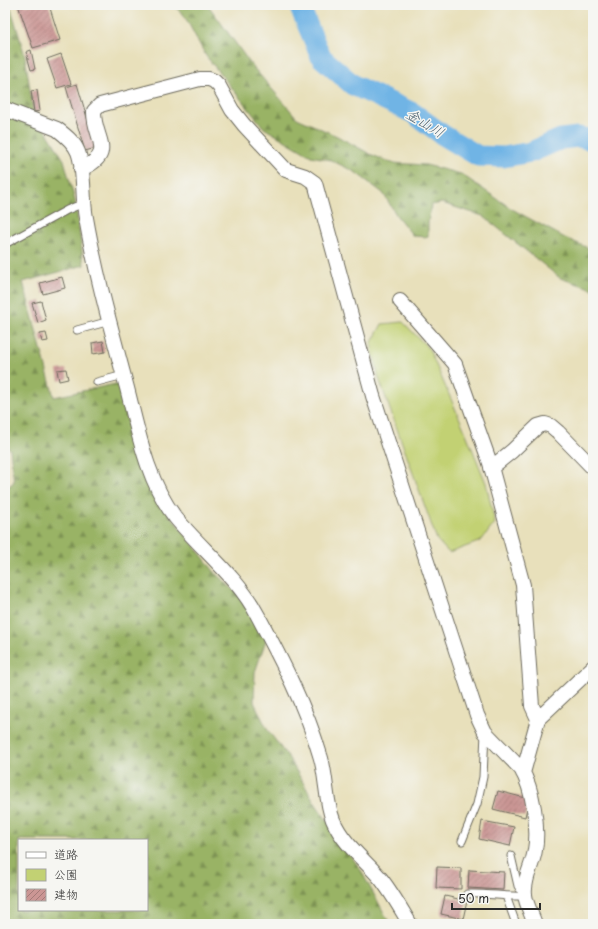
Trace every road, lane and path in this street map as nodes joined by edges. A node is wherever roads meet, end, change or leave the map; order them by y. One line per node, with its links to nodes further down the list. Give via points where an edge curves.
1 (5, 109): 2 (street, via 64,134 78,151)
2 (81, 169): 3 (street); 14 (street, via 100,157 99,136 94,117 94,111 100,105 200,79 209,79 218,86 244,125 286,170 305,176 315,183 373,396)
3 (84, 203): 4 (lane); 6 (street, via 94,260)
4 (5, 244)
5 (400, 301): 10 (street, via 455,364)
6 (110, 321): 7 (lane); 8 (street)
7 (77, 330)
8 (124, 375): 9 (lane); 21 (street, via 146,456 158,487 175,516 237,585 258,615 315,737 333,821 357,854 380,878)
9 (97, 382)
10 (491, 468): 11 (street, via 538,426 545,424 558,432); 13 (street, via 523,584 532,706)
11 (593, 468)
12 (593, 667): 13 (street)
13 (538, 719): 15 (street)
14 (484, 732): 15 (street); 16 (lane, via 482,777 477,804)
15 (523, 773): 20 (street, via 535,817 535,850 525,885)
16 (462, 841)
17 (511, 856): 20 (lane, via 518,886)
18 (467, 894): 19 (lane)
19 (506, 896): 20 (lane); 22 (lane)
20 (525, 896): 23 (street)
21 (410, 924)
22 (516, 924)
23 (535, 924)

